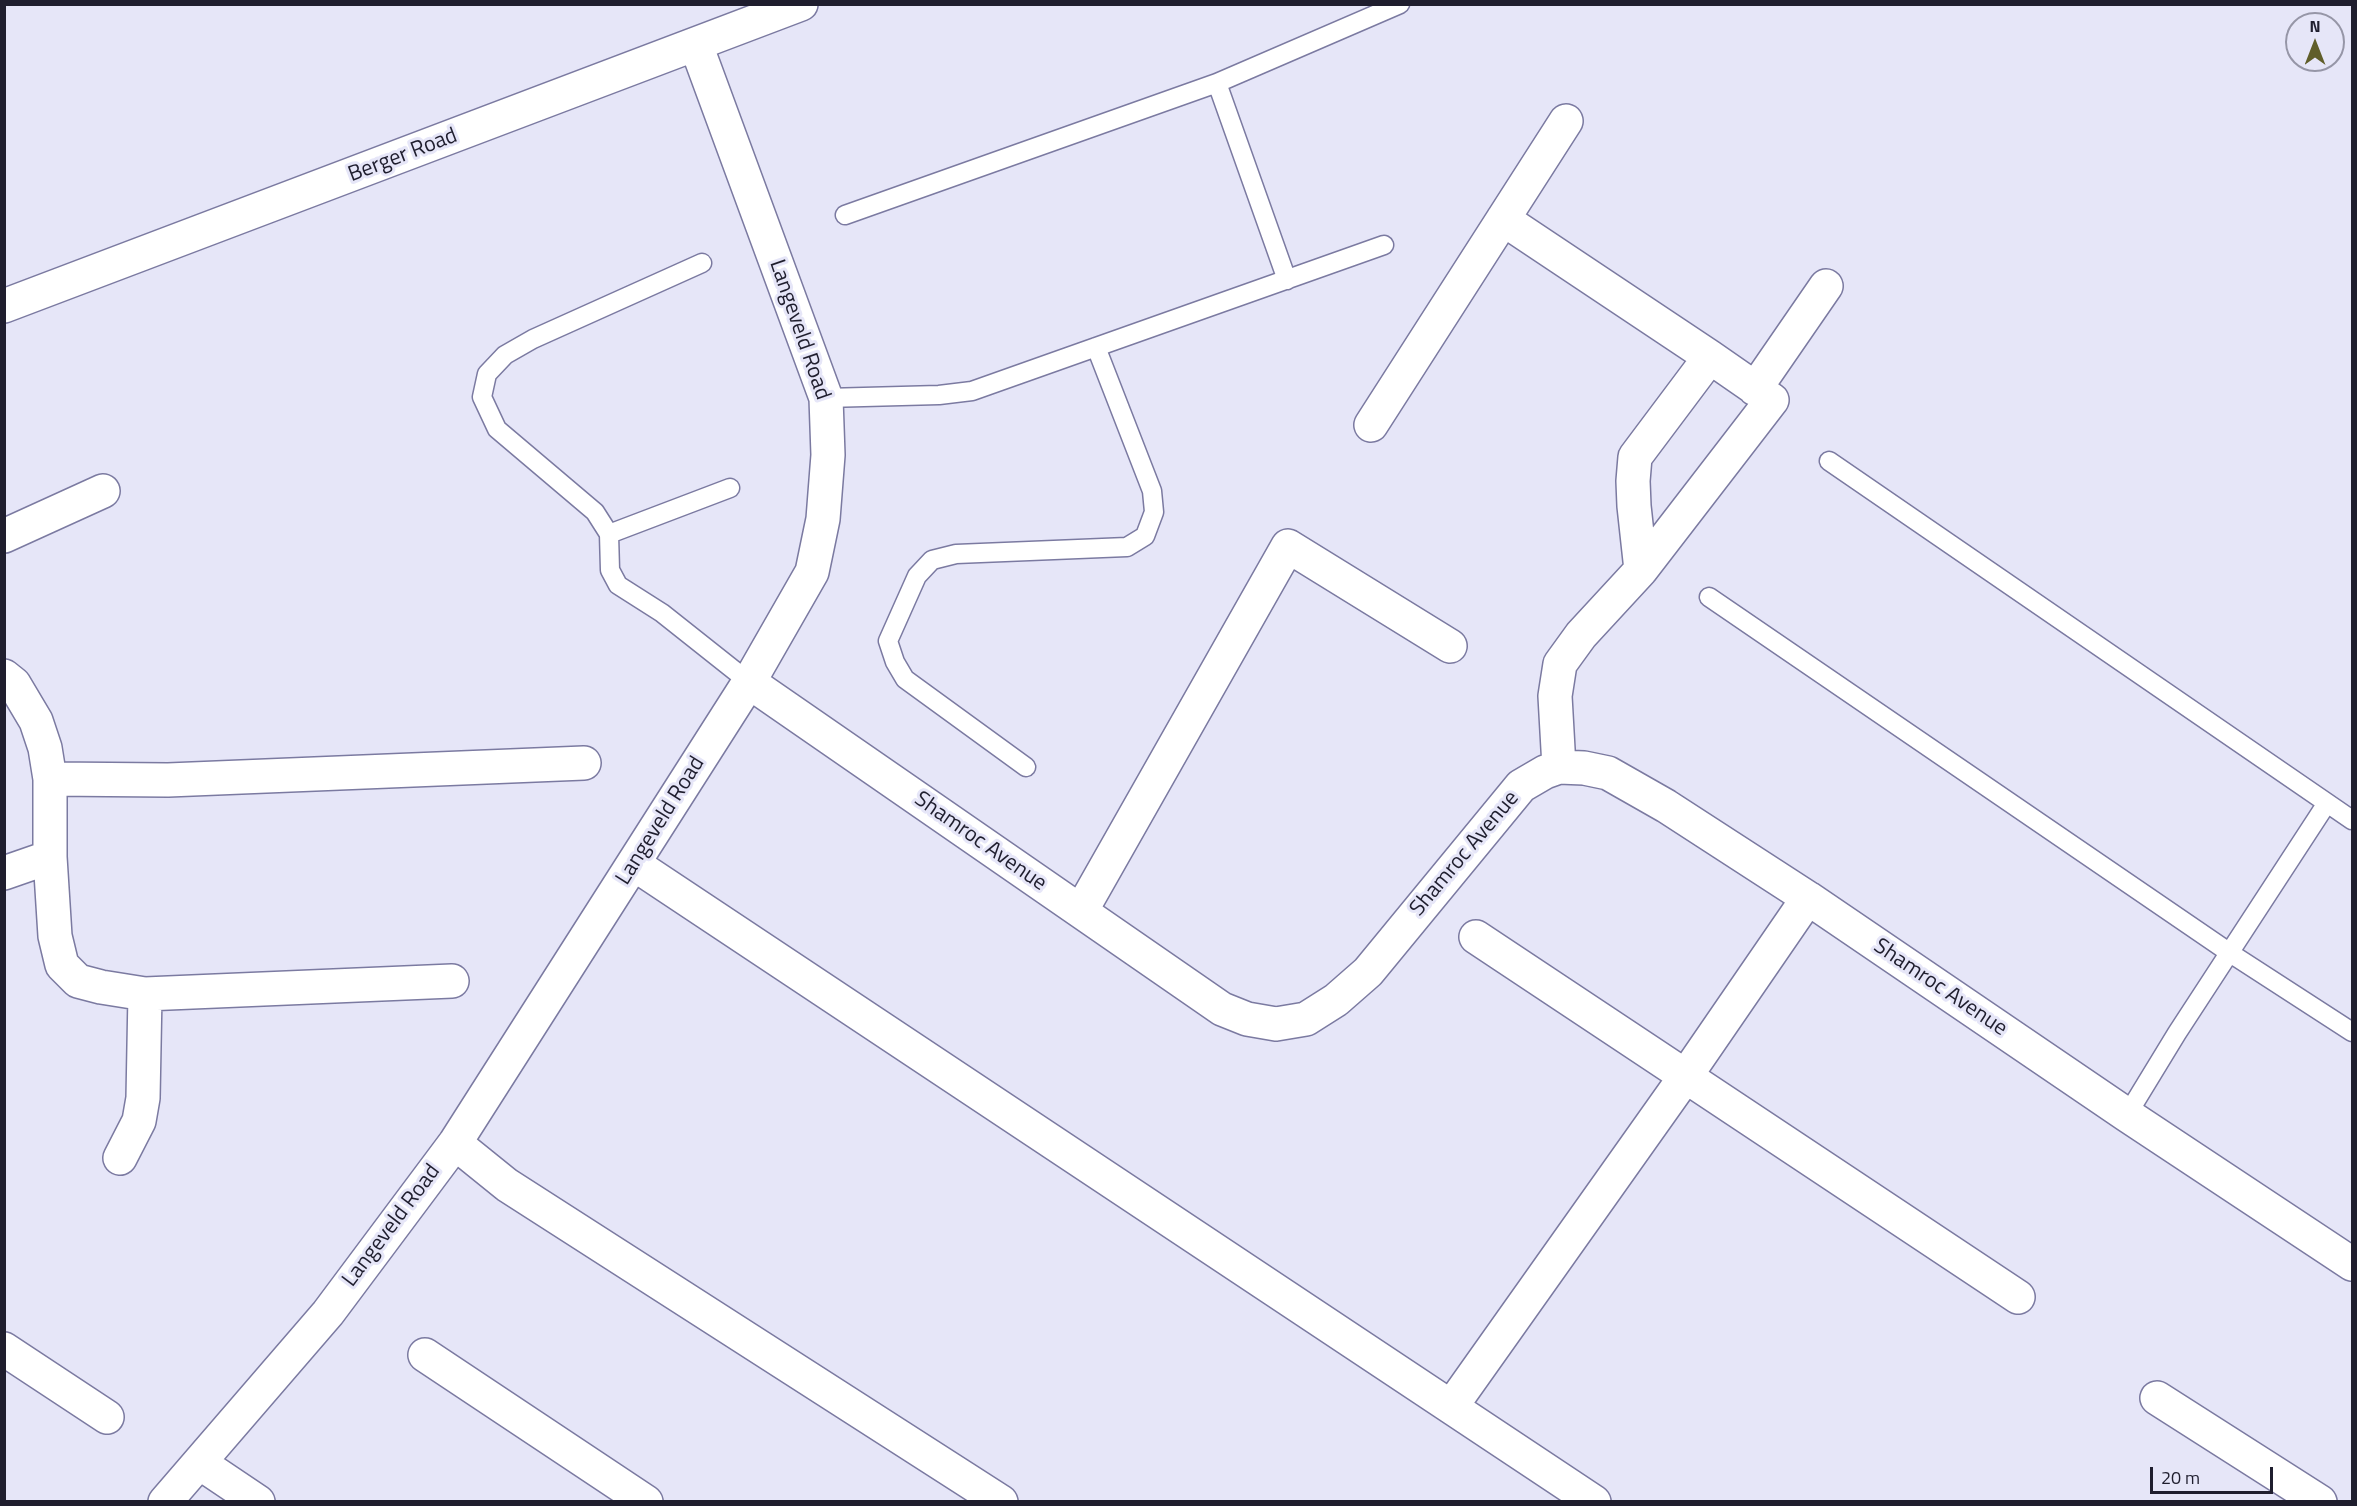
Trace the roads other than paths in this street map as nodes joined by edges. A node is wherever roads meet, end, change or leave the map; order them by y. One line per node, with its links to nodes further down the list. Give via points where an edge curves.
1 (801, 4): 3 (street, Berger Road)
2 (1400, 4): 4 (lane)
3 (696, 45): 12 (street, Berger Road); 16 (street, Langeveld Road)
4 (1217, 83): 6 (lane); 10 (lane)
5 (1566, 121): 7 (street)
6 (845, 215)
7 (1503, 219): 14 (street); 17 (street)
8 (1384, 246): 10 (lane)
9 (702, 263): 21 (lane, via 533,339 505,354 487,374 482,398 498,429 595,512)
10 (1287, 280): 13 (lane)
11 (1826, 286): 15 (street)
12 (4, 306)
13 (1096, 347): 16 (lane, via 972,391); 29 (lane, via 1152,491 1154,512 1145,536 1127,547 956,554 932,560 917,576 888,641 905,679)
14 (1710, 357): 15 (street); 23 (street, via 1635,457 1634,497)
15 (1764, 394): 23 (street)
16 (826, 398): 27 (street, Langeveld Road, via 828,455 823,519 812,572)
17 (1371, 425)
18 (1829, 462): 32 (lane)
19 (730, 488): 21 (lane)
20 (103, 491): 22 (street)
21 (609, 534): 27 (lane, via 610,570 618,585 662,613)
22 (4, 536)
23 (1641, 570): 30 (street, via 1581,635 1560,664 1555,696)
24 (1709, 597): 40 (lane)
25 (1450, 646): 38 (street, via 1288,546)
26 (4, 676): 31 (street, via 14,684 36,721)
27 (749, 682): 35 (street, Langeveld Road); 38 (street, Shamroc Avenue)
28 (584, 763): 31 (street, via 168,780)
29 (1026, 767)
30 (1559, 767): 37 (street, Shamroc Avenue, via 1608,773); 38 (street, Shamroc Avenue, via 1521,786 1368,972 1306,1019 1276,1024 1222,1009)
31 (50, 779): 34 (street)
32 (2327, 803): 33 (lane); 40 (lane)
33 (2352, 820)
34 (50, 857): 36 (street); 42 (street, via 55,936 62,965 78,981)
35 (634, 864): 46 (street, Langeveld Road); 53 (street)
36 (4, 873)
37 (1808, 898): 44 (street); 45 (street, Shamroc Avenue)
38 (1081, 911)
39 (1476, 937): 44 (street)
40 (2229, 953): 43 (lane); 45 (lane)
41 (452, 981): 42 (street)
42 (145, 994): 47 (street, via 143,1098 139,1121)
43 (2352, 1032)
44 (1685, 1077): 49 (street); 53 (street)
45 (2127, 1115): 48 (street, Shamroc Avenue)
46 (455, 1143): 55 (street, Langeveld Road, via 328,1312); 59 (street, via 507,1185)
47 (120, 1158)
48 (2352, 1264)
49 (2018, 1297)
50 (4, 1349): 54 (street)
51 (425, 1355): 58 (street)
52 (2157, 1398): 61 (street)
53 (1451, 1407): 60 (street)
54 (107, 1417)
55 (200, 1463): 56 (street, Langeveld Road); 57 (street)
56 (165, 1502)
57 (258, 1502)
58 (646, 1502)
59 (1001, 1502)
60 (1594, 1502)
61 (2320, 1502)

